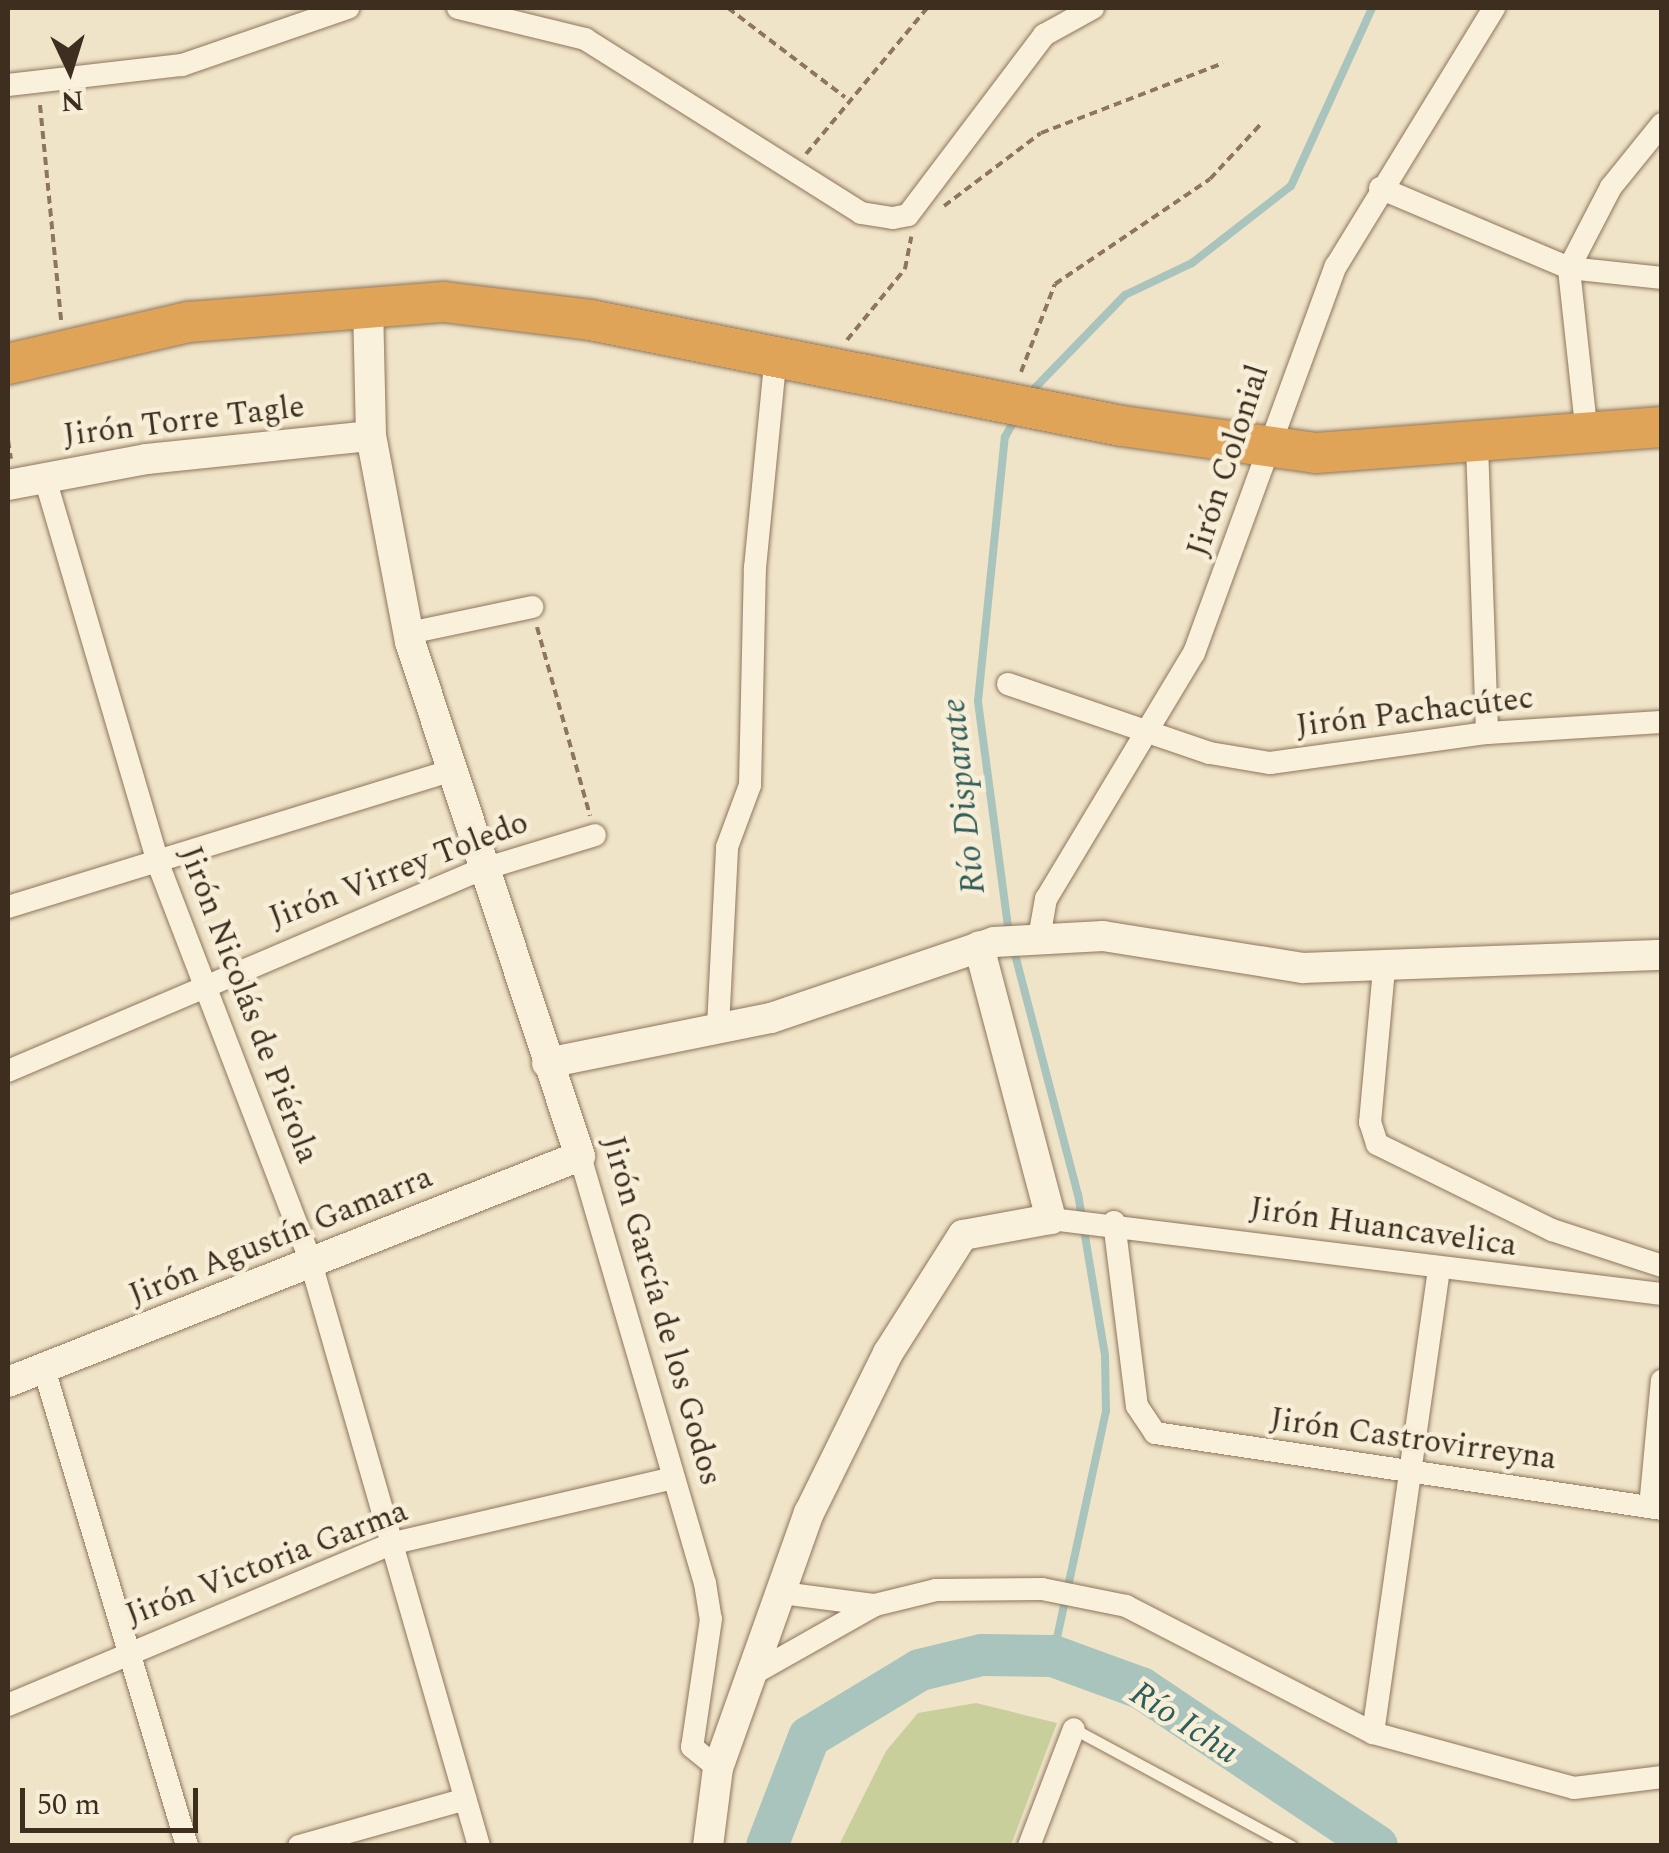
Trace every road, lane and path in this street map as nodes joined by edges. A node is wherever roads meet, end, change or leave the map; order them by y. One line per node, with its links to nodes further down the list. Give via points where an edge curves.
1 (348, 8): 8 (street, via 182,65)
2 (458, 8): 13 (street, via 585,40)
3 (728, 8): 10 (path)
4 (927, 8): 10 (path)
5 (1093, 8): 15 (street, via 1044,35)
6 (1494, 8): 14 (street, Jirón Colonial)
7 (1224, 63): 15 (path, via 1041,133 950,205)
8 (38, 76): 9 (street); 19 (path)
9 (8, 85)
10 (845, 98): 13 (path)
11 (1662, 124): 16 (street, via 1611,187)
12 (1260, 126): 23 (path, via 1210,179 1055,284 1018,377)
13 (794, 171): 15 (street, via 861,212)
14 (1380, 188): 16 (street); 28 (street, Jirón Colonial, via 1336,266)
15 (908, 215): 22 (path, via 905,269)
16 (1569, 268): 17 (street); 25 (street)
17 (1662, 278)
18 (368, 304): 19 (highway, via 189,322); 20 (highway, via 444,302); 26 (main road, Jirón García de los Godos)
19 (64, 350): 21 (highway)
20 (776, 355): 22 (highway); 47 (street, via 755,568 750,785 726,847)
21 (8, 364)
22 (833, 366): 23 (highway)
23 (994, 385): 28 (highway, via 1076,416)
24 (1662, 427): 25 (highway)
25 (1587, 435): 27 (highway)
26 (371, 436): 29 (main road, Jirón Torre Tagle); 32 (main road, Jirón García de los Godos)
27 (1477, 445): 28 (highway); 36 (street)
28 (1264, 448): 35 (street, Jirón Colonial, via 1236,554)
29 (44, 474): 30 (main road, Jirón Torre Tagle); 39 (street, Jirón Nicolás de Piérola)
30 (8, 485)
31 (532, 606): 32 (street); 38 (path)
32 (409, 633): 37 (main road, Jirón García de los Godos)
33 (1008, 684): 35 (street, Jirón Pachacútec)
34 (1662, 722): 36 (street, Jirón Pachacútec)
35 (1153, 732): 36 (street, Jirón Pachacútec, via 1270,763); 42 (street, Jirón Colonial, via 1046,899)
36 (1487, 732)
37 (452, 771): 39 (street); 40 (main road, Jirón García de los Godos)
38 (595, 834): 40 (street, Jirón Virrey Toledo)
39 (159, 866): 41 (street); 46 (street, Jirón Nicolás de Piérola)
40 (480, 870): 46 (street, Jirón Virrey Toledo); 48 (main road, Jirón García de los Godos)
41 (8, 908)
42 (1033, 939): 43 (main road); 45 (main road, via 1102,936 1257,964)
43 (986, 944): 47 (main road, via 808,1007); 51 (main road)
44 (1662, 955): 45 (main road)
45 (1384, 969): 53 (street, via 1370,1122 1377,1144 1552,1230)
46 (206, 981): 49 (street, Jirón Virrey Toledo); 52 (street, Jirón Nicolás de Piérola)
47 (718, 1027): 48 (main road)
48 (546, 1063): 50 (main road, Jirón García de los Godos)
49 (8, 1070)
50 (580, 1156): 52 (main road, Jirón Agustín Gamarra); 60 (street, Jirón García de los Godos)
51 (1084, 1220): 54 (street, Jirón Huancavelica); 59 (street, Jirón Castrovirreyna, via 1136,1406 1155,1433); 63 (main road, via 984,1225 941,1266 836,1454)
52 (311, 1263): 56 (main road, Jirón Agustín Gamarra); 62 (street, Jirón Nicolás de Piérola)
53 (1662, 1266)
54 (1440, 1268): 55 (street, Jirón Huancavelica); 59 (street)
55 (1662, 1294)
56 (44, 1369): 58 (main road, Jirón Agustín Gamarra); 65 (street)
57 (1662, 1381): 61 (street)
58 (8, 1382)
59 (1412, 1474): 61 (street, Jirón Castrovirreyna); 69 (street)
60 (674, 1478): 62 (street, Jirón Victoria Garma); 70 (street, Jirón García de los Godos, via 711,1620 692,1747)
61 (1656, 1508)
62 (394, 1544): 65 (street, Jirón Victoria Garma); 72 (street, Jirón Nicolás de Piérola)
63 (782, 1593): 64 (street); 66 (main road)
64 (876, 1605): 66 (street); 69 (street, via 936,1590 1042,1589 1106,1600)
65 (128, 1652): 67 (street, Jirón Victoria Garma); 74 (street)
66 (754, 1674): 70 (main road)
67 (8, 1705)
68 (1074, 1729): 73 (street); 78 (lane)
69 (1373, 1733): 71 (street, via 1574,1788)
70 (718, 1768): 77 (main road)
71 (1662, 1778)
72 (466, 1800): 75 (street); 76 (street, Jirón Nicolás de Piérola)
73 (1031, 1845)
74 (187, 1846)
75 (299, 1846)
76 (480, 1846)
77 (708, 1846)
78 (1291, 1846)

